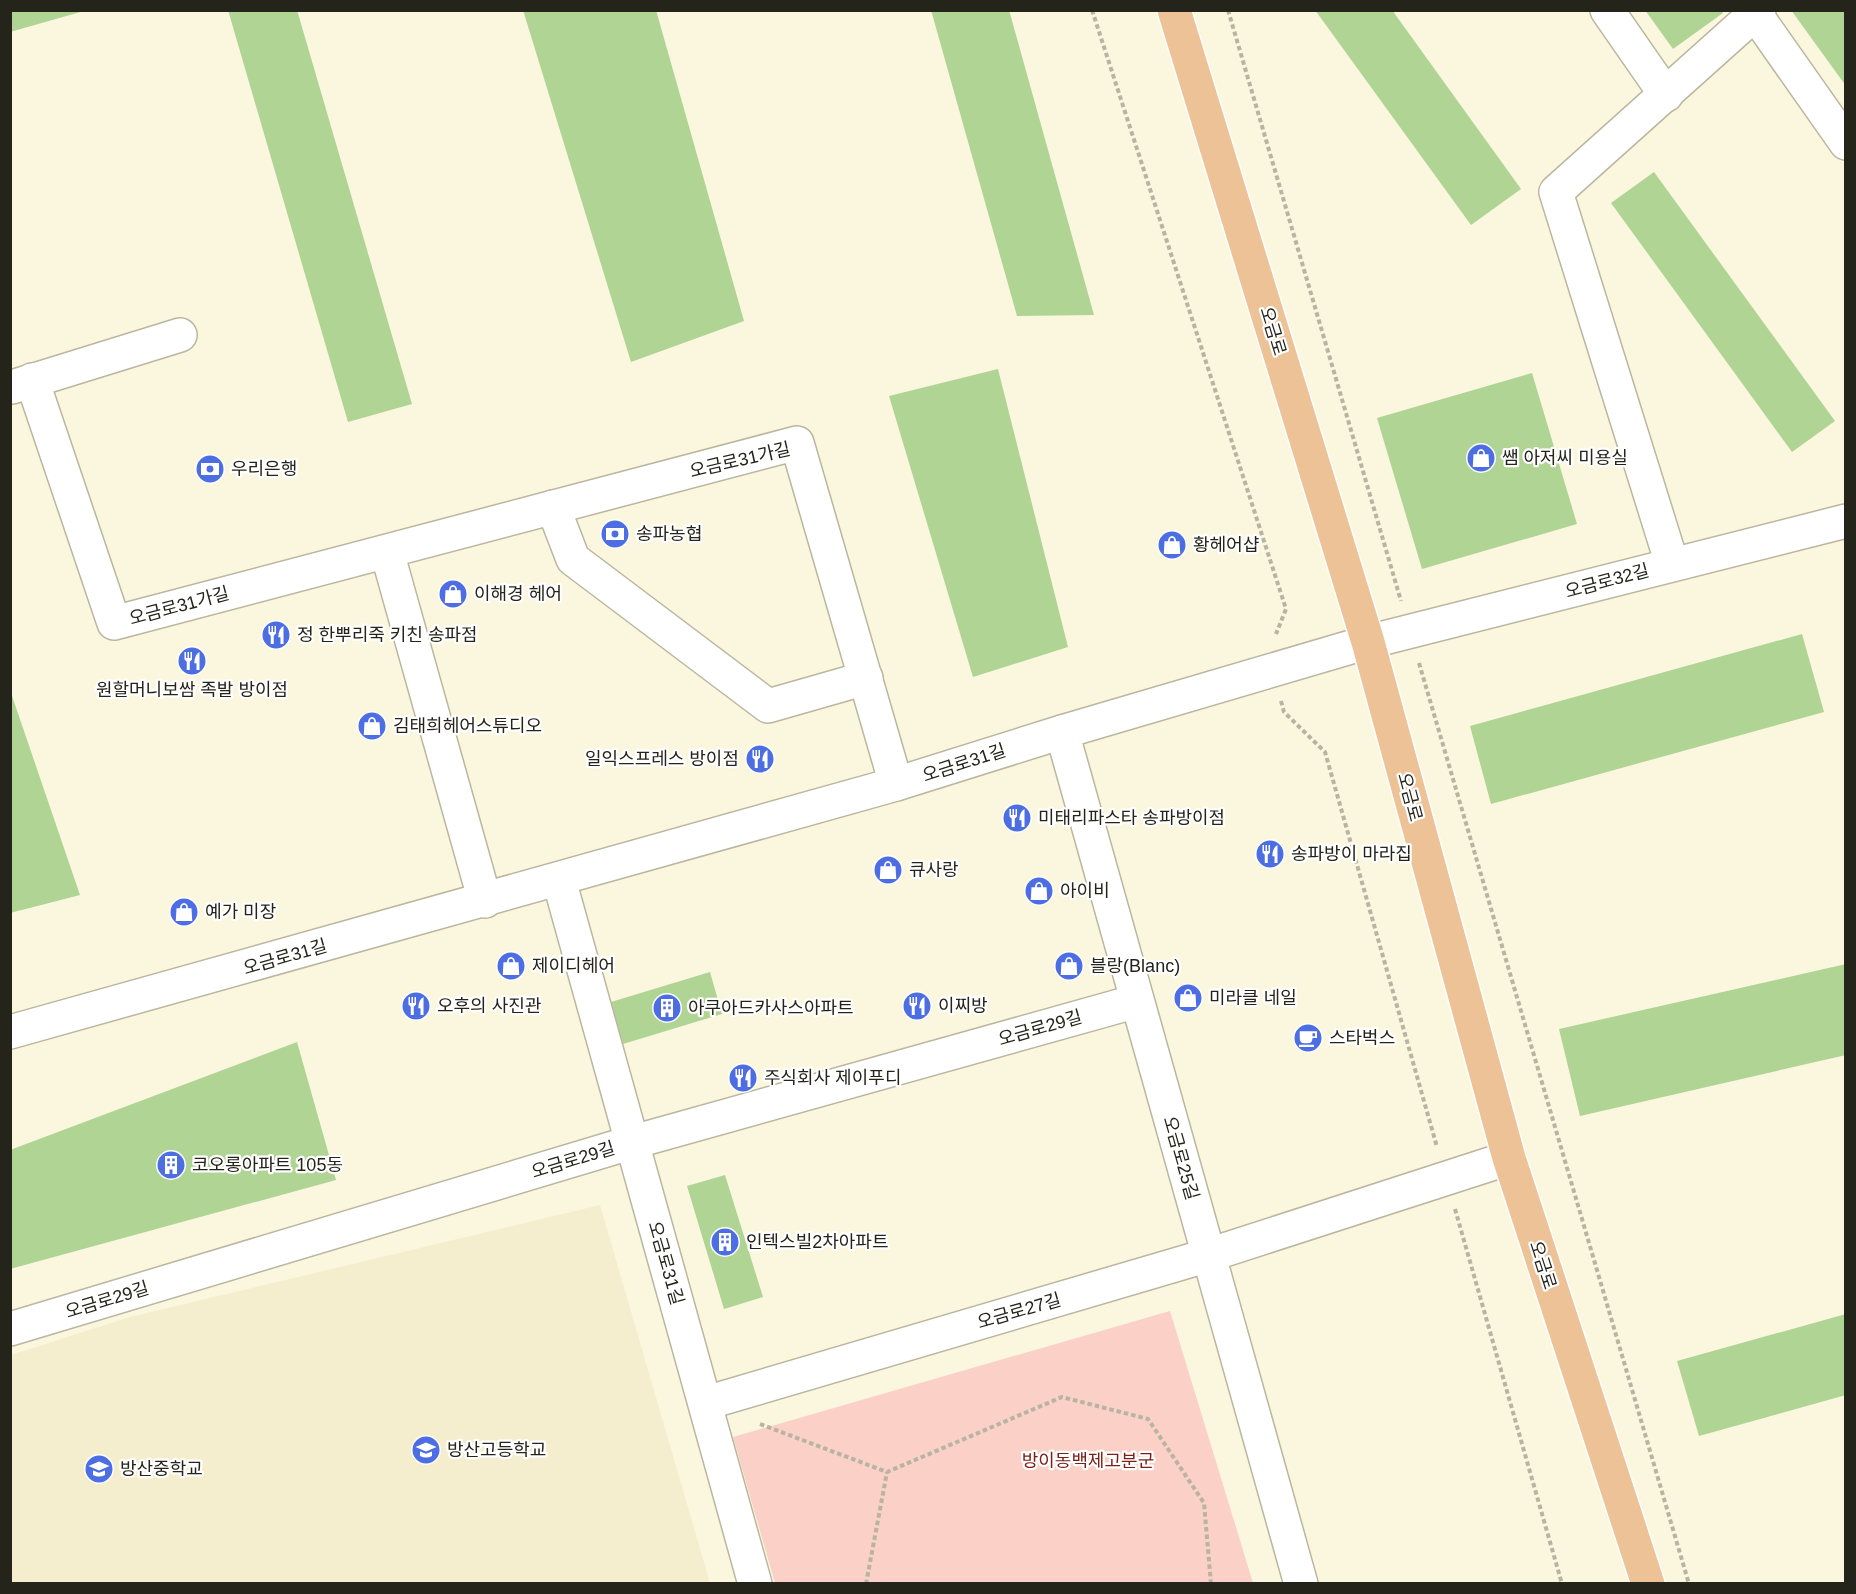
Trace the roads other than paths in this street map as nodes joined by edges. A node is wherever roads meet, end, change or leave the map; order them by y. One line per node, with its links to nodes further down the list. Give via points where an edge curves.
1 (1607, 10): 4 (street)
2 (1758, 13): 4 (street); 5 (street)
3 (1174, 14): 12 (main road, 오금로)
4 (1666, 95): 11 (street, via 1556,192)
5 (1845, 143)
6 (180, 335): 7 (street, 오금로31가길)
7 (21, 384): 10 (street, 오금로31가길, via 114,623)
8 (553, 507): 10 (street, 오금로31가길); 13 (street, via 573,559 768,706); 13 (street, 오금로31가길, via 797,443)
9 (1845, 521): 11 (street, 오금로32길)
10 (387, 552): 17 (street)
11 (1672, 564): 12 (street, 오금로32길)
12 (1368, 642): 14 (street, 오금로31길); 21 (main road, 오금로)
13 (866, 678): 15 (street, 오금로31가길)
14 (1062, 732): 15 (street, 오금로31길); 18 (street, 오금로25길)
15 (896, 784): 16 (street, 오금로31길)
16 (559, 880): 17 (street, 오금로31길); 20 (street, 오금로31길)
17 (485, 901): 19 (street, 오금로31길)
18 (1137, 1001): 20 (street, 오금로29길); 22 (street, 오금로25길)
19 (10, 1032)
20 (633, 1142): 23 (street, 오금로29길); 24 (street, 오금로31길)
21 (1509, 1158): 22 (street, 오금로27길); 27 (main road, 오금로)
22 (1209, 1255): 24 (street, 오금로27길); 26 (street, 오금로25길)
23 (10, 1329)
24 (706, 1403): 25 (street)
25 (755, 1584)
26 (1300, 1584)
27 (1648, 1584)

